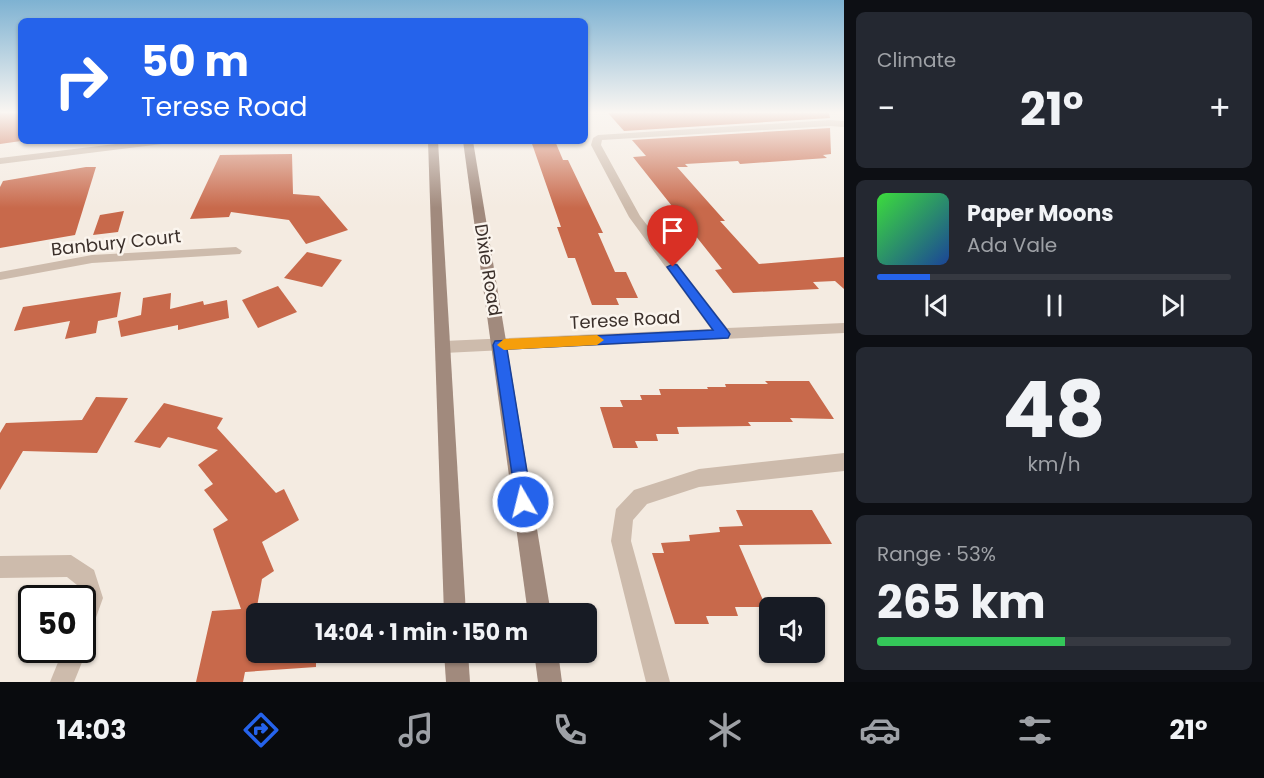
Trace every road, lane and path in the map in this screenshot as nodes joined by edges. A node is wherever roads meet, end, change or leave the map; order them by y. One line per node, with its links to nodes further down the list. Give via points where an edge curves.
1 (131, 145): 5 (street)
2 (433, 145): 11 (main road)
3 (469, 145): 10 (main road, Dixie Road)
4 (596, 145): 9 (street, via 635,217)
5 (0, 161)
6 (236, 251): 7 (street, Banbury Court, via 92,259)
7 (0, 276)
8 (844, 328): 9 (street, Terese Road)
9 (723, 334): 10 (street, Terese Road)
10 (500, 345): 11 (street, Terese Road); 16 (main road, Dixie Road)
11 (444, 346): 15 (main road)
12 (844, 462): 23 (street, via 699,478 641,497 623,516 621,541)
13 (0, 567): 14 (street, via 71,566 86,578)
14 (88, 585)
15 (455, 603)
16 (538, 603)
17 (70, 663): 20 (street)
18 (457, 663): 21 (main road)
19 (547, 663): 22 (main road)
20 (62, 682)
21 (458, 682)
22 (550, 682)
23 (658, 682)

